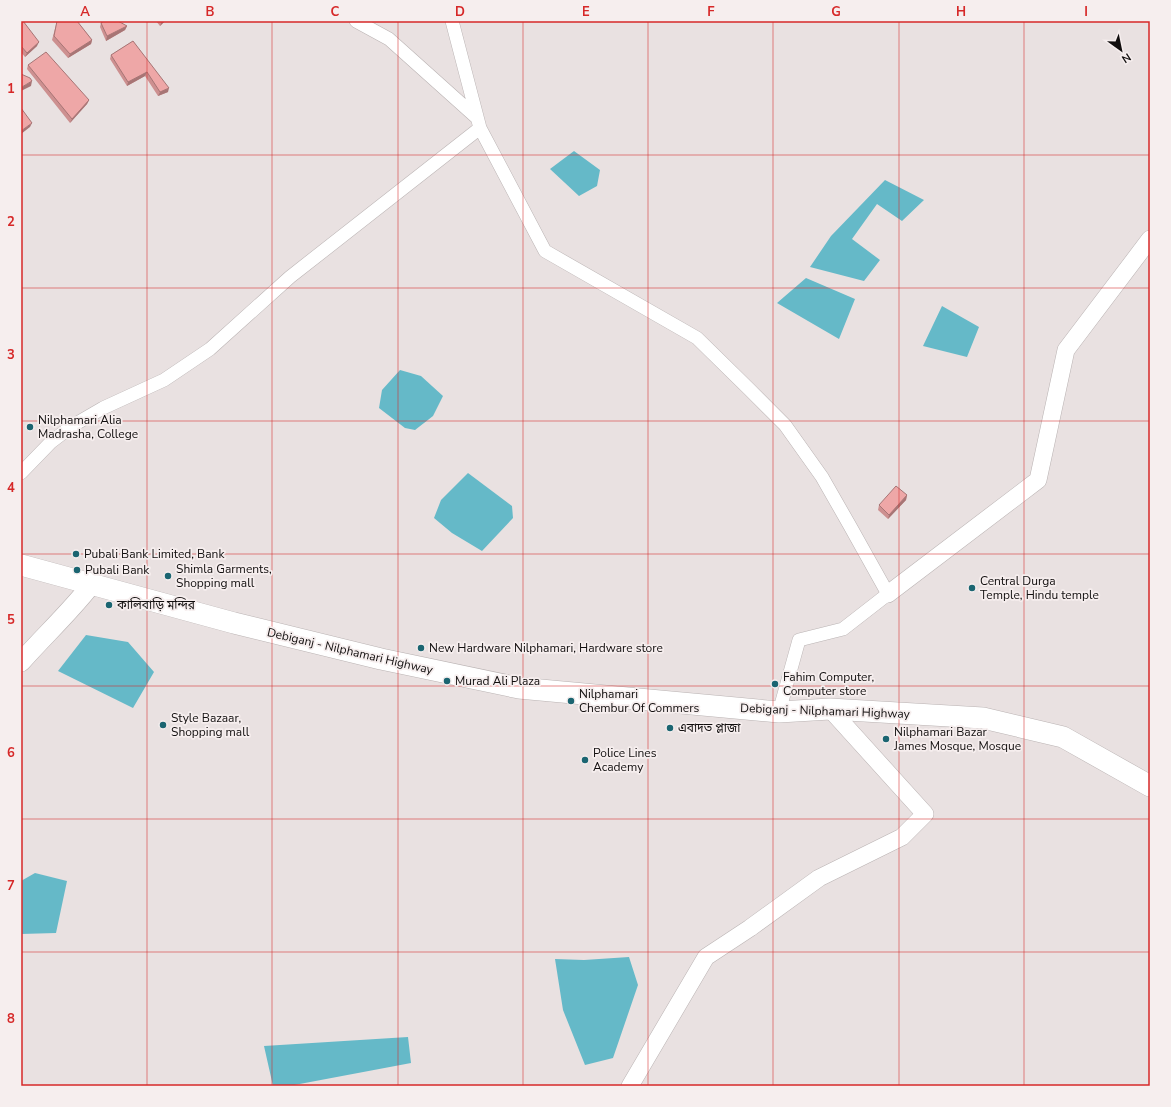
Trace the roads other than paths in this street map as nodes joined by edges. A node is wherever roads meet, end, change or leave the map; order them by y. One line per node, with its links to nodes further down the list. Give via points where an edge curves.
1 (356, 21): 3 (street, via 389,39)
2 (452, 21): 3 (street)
3 (478, 123): 5 (street, via 290,277 210,349 164,380 103,408 72,426 51,442); 8 (street, via 545,251 697,338 749,389 785,426 822,477)
4 (1150, 239): 8 (street, via 1066,350 1038,480)
5 (21, 473)
6 (21, 565): 7 (main road, Debiganj - Nilphamari Highway)
7 (91, 585): 9 (main road); 11 (main road, Debiganj - Nilphamari Highway, via 381,660 518,688)
8 (888, 594): 11 (street, via 843,629 799,640)
9 (21, 662)
10 (830, 709): 11 (main road, Debiganj - Nilphamari Highway); 12 (main road, Debiganj - Nilphamari Highway, via 983,718 1063,737); 13 (street, via 925,814 902,838 819,878 706,957)
11 (779, 712)
12 (1150, 786)
13 (630, 1086)

